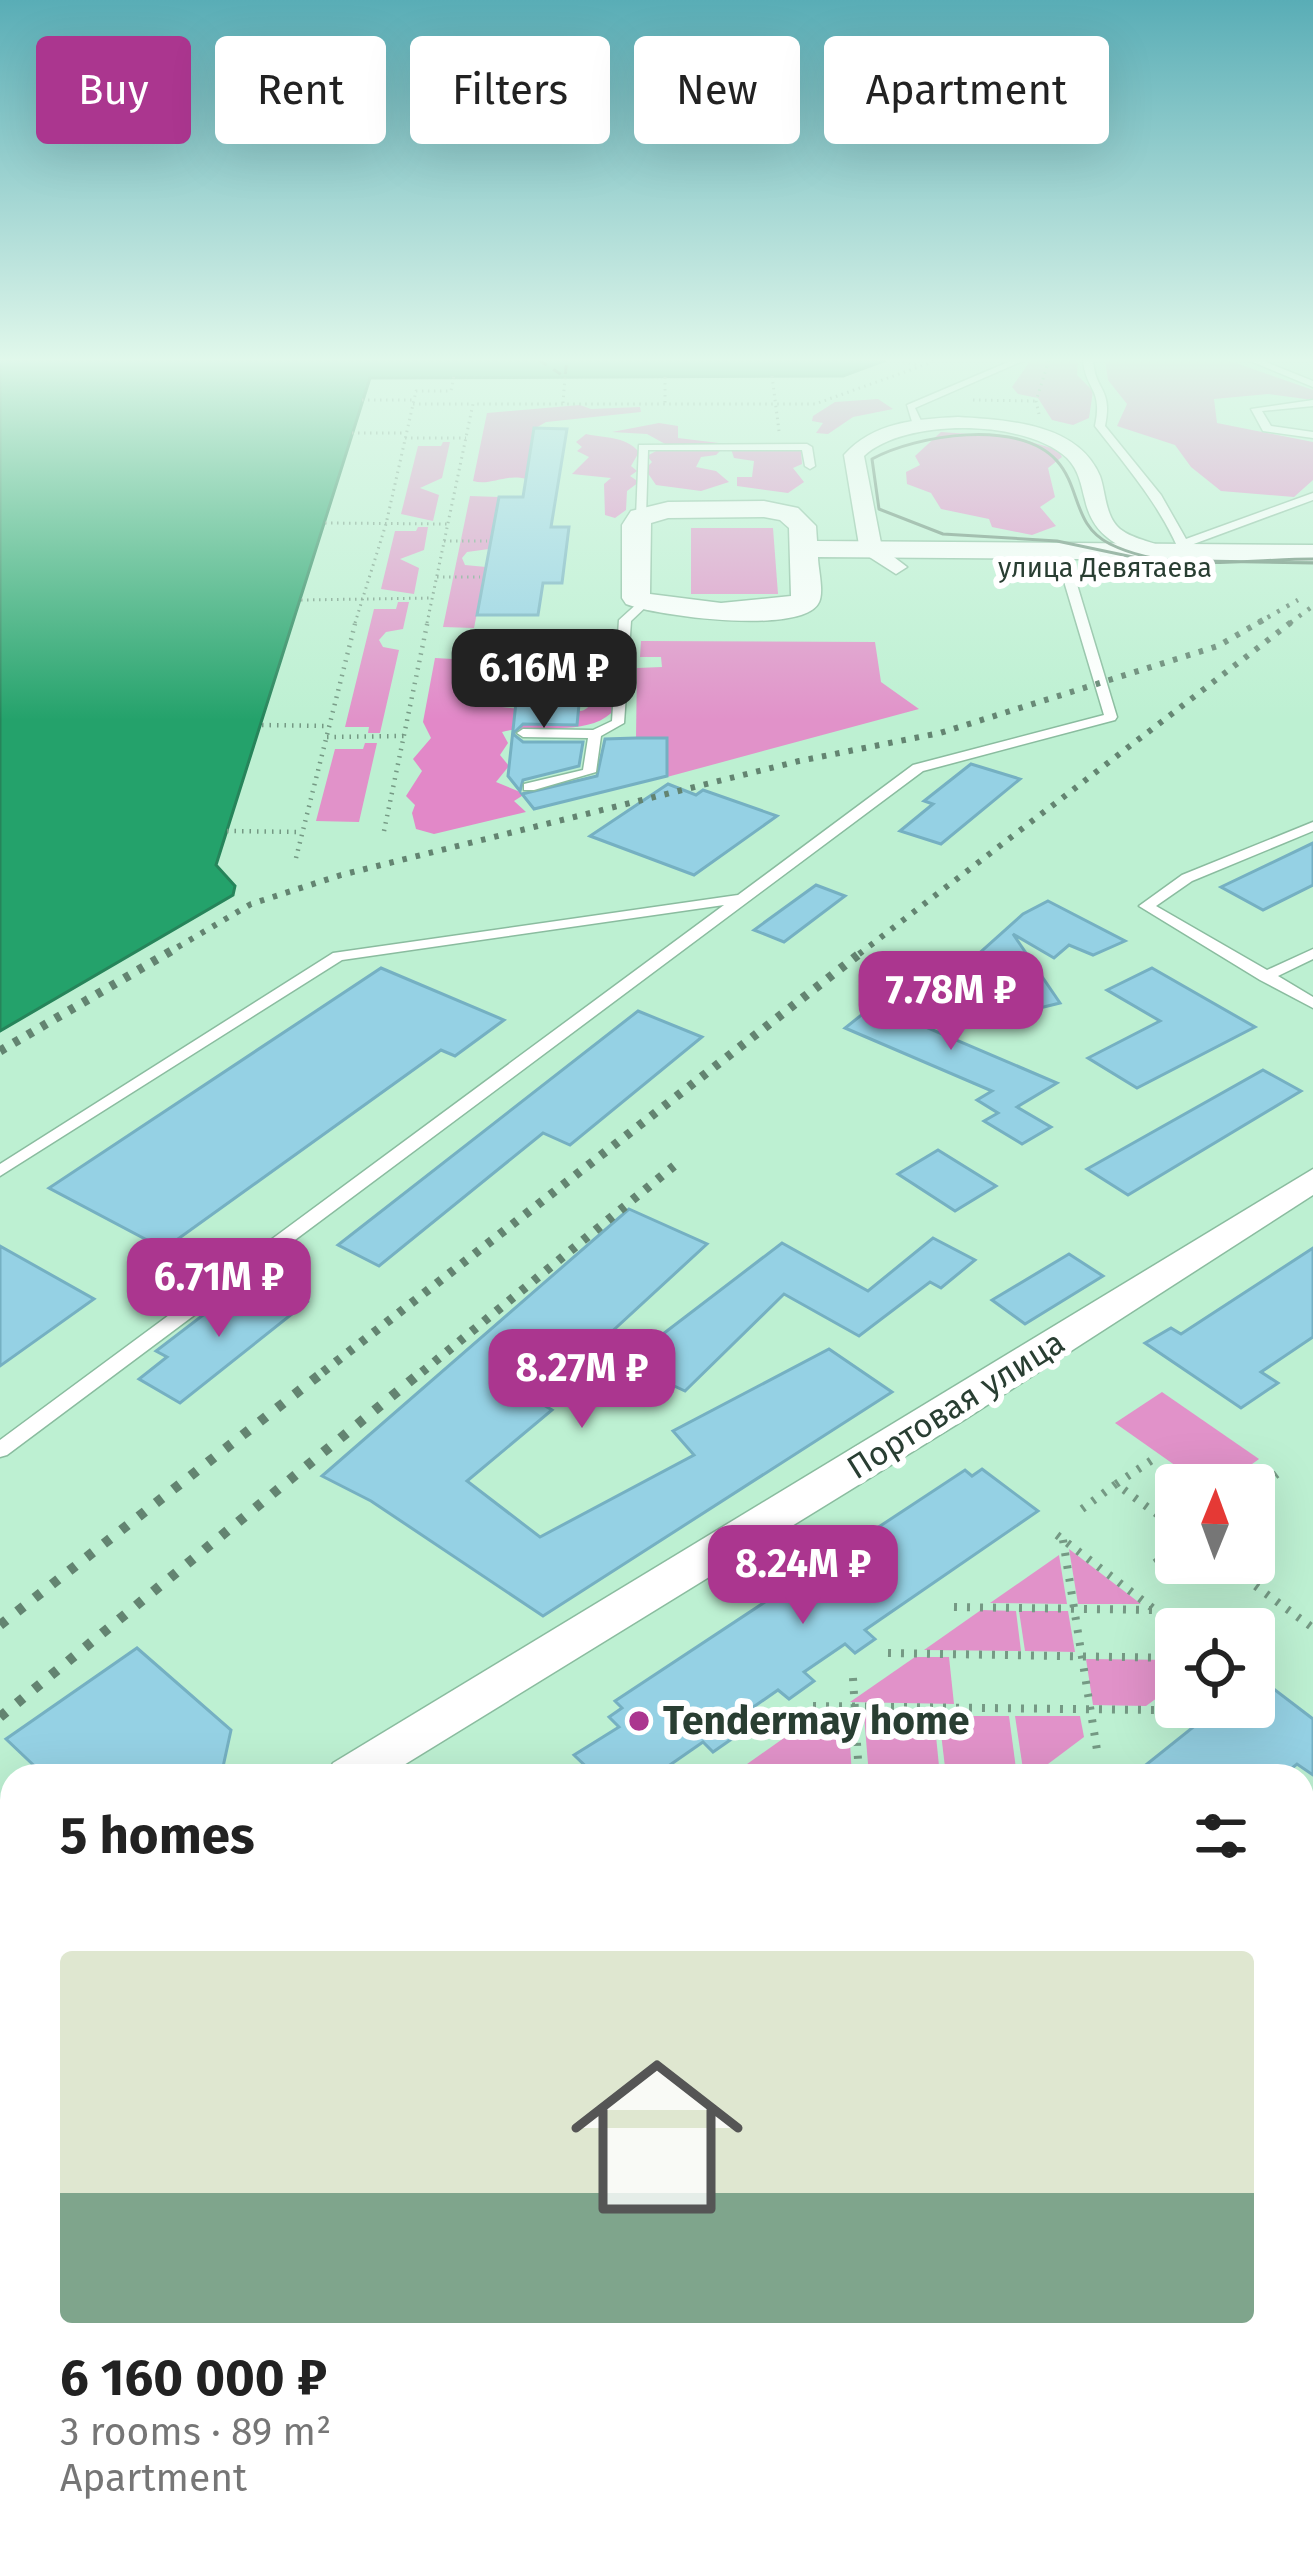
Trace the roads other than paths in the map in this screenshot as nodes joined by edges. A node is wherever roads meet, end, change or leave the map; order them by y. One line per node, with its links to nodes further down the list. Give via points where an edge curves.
1 (642, 480): 6 (lane)
2 (858, 480): 7 (street)
3 (1088, 480): 9 (street, via 1103,525 1132,546)
4 (1144, 480): 9 (lane, via 1176,528)
5 (1313, 496): 9 (lane)
6 (641, 518): 10 (street, via 668,509 777,511 796,518); 14 (street, via 634,593)
7 (871, 551): 9 (street); 10 (street); 11 (street)
8 (1313, 553): 9 (street, улица Девятаева)
9 (1180, 555): 12 (street, улица Девятаева); 13 (street, улица Девятаева)
10 (806, 558): 11 (street, улица Девятаева); 14 (street, via 809,595 791,608)
11 (896, 567): 12 (street, улица Девятаева)
12 (1066, 568): 19 (lane, via 1111,717 918,768)
13 (1313, 570)
14 (644, 603): 16 (lane, via 625,620 618,723)
15 (523, 733): 16 (lane)
16 (596, 734): 17 (lane, via 589,772)
17 (529, 787)
18 (1313, 826): 21 (lane, via 1187,878 1146,905)
19 (742, 898): 23 (lane, via 338,956); 25 (lane)
20 (1313, 953): 21 (lane)
21 (1265, 977): 22 (lane)
22 (1313, 1003)
23 (0, 1171)
24 (1313, 1180): 26 (street, Портовая улица)
25 (0, 1450)
26 (371, 1764)

